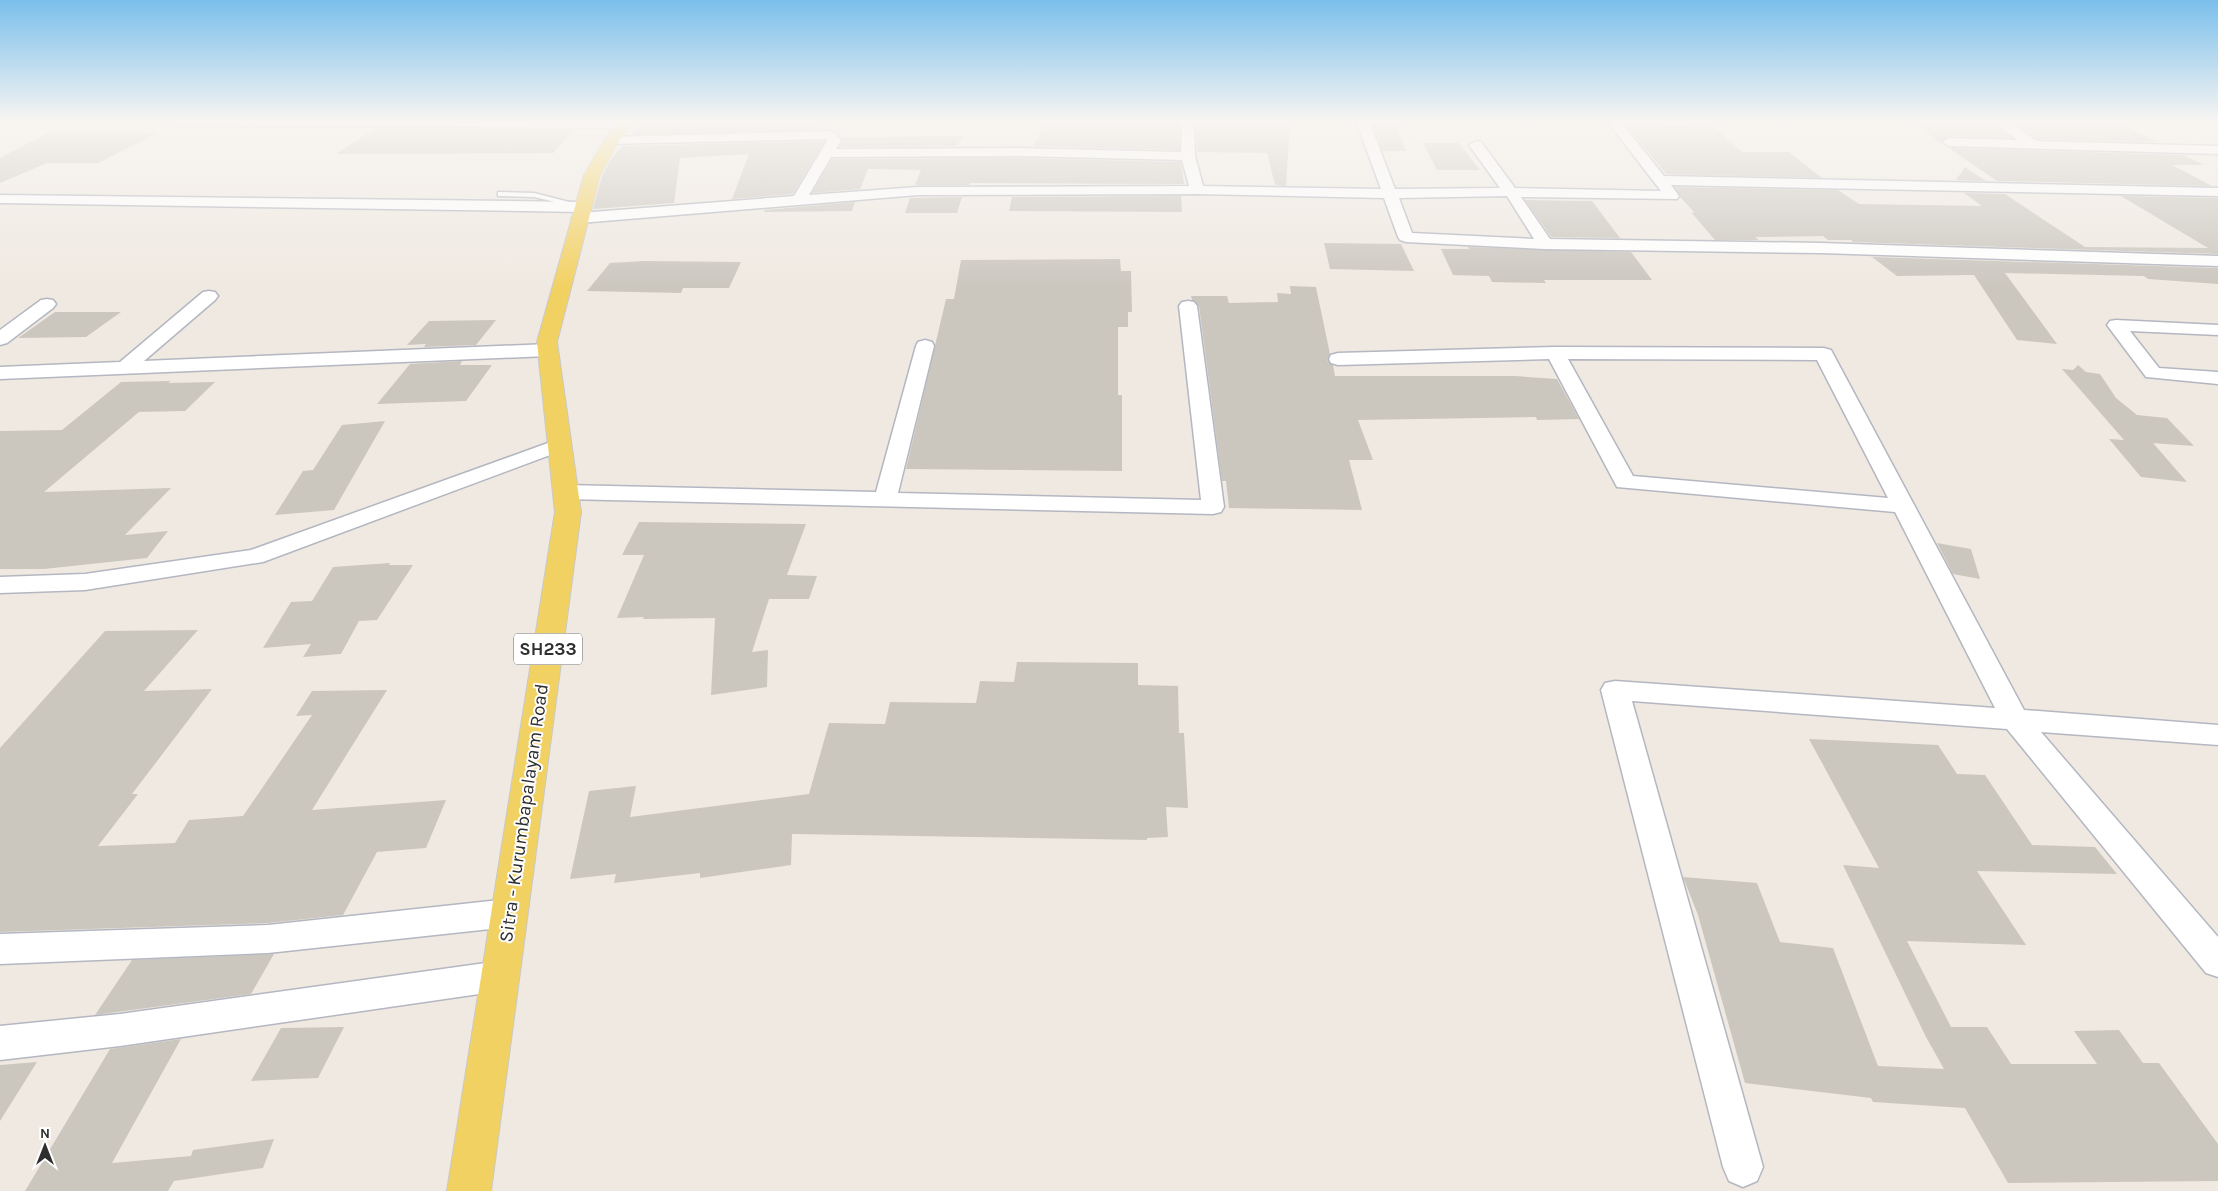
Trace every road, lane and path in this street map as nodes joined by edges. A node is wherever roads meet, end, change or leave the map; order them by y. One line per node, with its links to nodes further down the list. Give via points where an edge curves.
1 (592, 177): 16 (main road, Sitra - Kurumbapalayam Road / SH233)
2 (813, 177): 15 (street)
3 (1193, 177): 8 (street)
4 (1382, 177): 13 (street)
5 (1500, 177): 10 (street)
6 (1655, 177): 7 (street)
7 (1658, 180): 10 (street, via 1672,196); 11 (street)
8 (1197, 190): 13 (street); 15 (street, via 918,191)
9 (0, 192): 12 (street)
10 (1511, 192): 13 (street); 17 (street)
11 (2218, 192)
12 (501, 194): 16 (lane, via 534,195)
13 (1388, 194): 17 (street, via 1406,237)
14 (0, 199): 16 (street)
15 (799, 200): 16 (street)
16 (582, 213): 25 (main road, Sitra - Kurumbapalayam Road / SH233, via 547,342)
17 (1545, 244): 18 (street)
18 (2218, 261)
19 (209, 296): 28 (street)
20 (47, 304): 23 (street)
21 (1188, 306): 33 (street, via 1213,506)
22 (2218, 330): 30 (street, via 2116,325 2153,373)
23 (0, 339)
24 (925, 346): 33 (street)
25 (548, 350): 28 (street); 31 (main road, Sitra - Kurumbapalayam Road / SH233)
26 (1555, 353): 27 (street); 34 (street, via 1624,482); 34 (street, via 1824,354)
27 (1338, 359)
28 (125, 368): 29 (street)
29 (0, 373)
30 (2218, 378)
31 (560, 445): 32 (main road, Sitra - Kurumbapalayam Road / SH233); 35 (street, via 255,557 85,582)
32 (565, 492): 33 (street); 38 (main road, Sitra - Kurumbapalayam Road / SH233, via 568,512)
33 (885, 499)
34 (1904, 506): 36 (street)
35 (0, 585)
36 (2014, 719): 37 (street); 40 (street); 43 (street, via 1616,690)
37 (2218, 735)
38 (509, 913): 39 (street, via 268,939); 41 (main road, Sitra - Kurumbapalayam Road / SH233)
39 (0, 949)
40 (2218, 962)
41 (500, 976): 42 (street, via 120,1030); 44 (main road, Sitra - Kurumbapalayam Road / SH233)
42 (0, 1042)
43 (1743, 1166)
44 (469, 1191)

